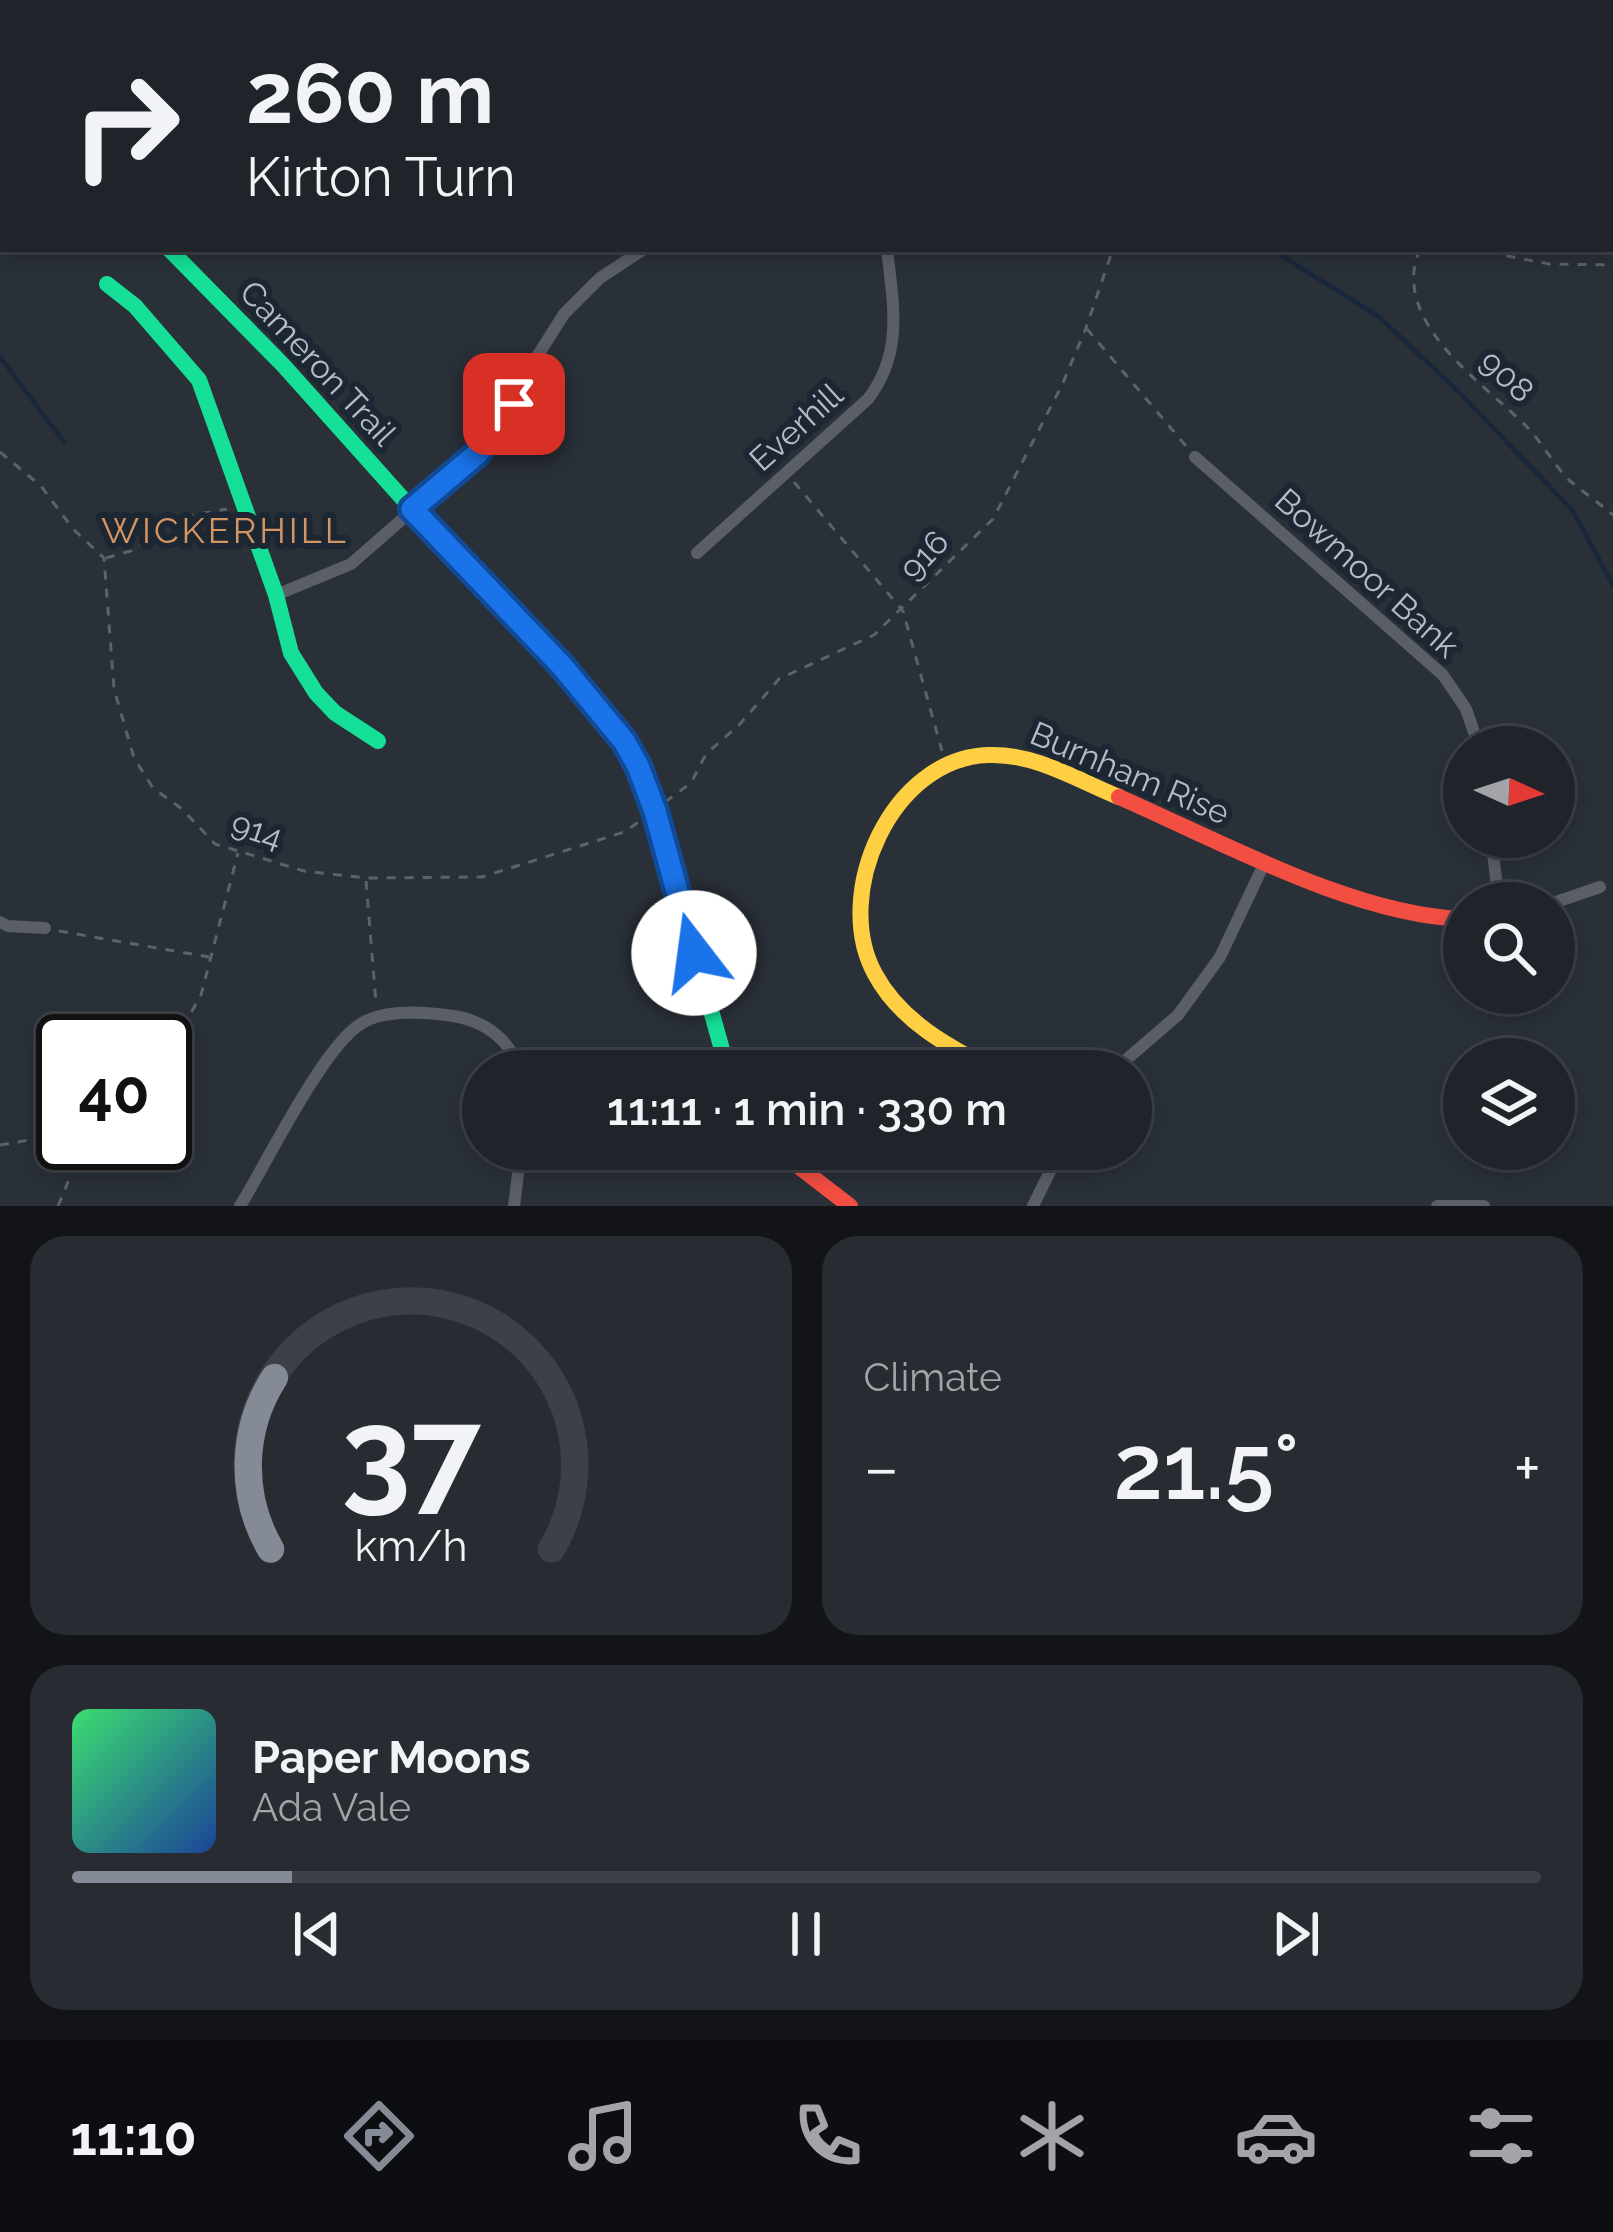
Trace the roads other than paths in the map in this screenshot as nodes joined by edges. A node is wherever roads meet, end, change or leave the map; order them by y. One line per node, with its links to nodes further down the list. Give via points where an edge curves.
1 (172, 252): 6 (street, Cameron Trail)
2 (635, 252): 6 (street, via 564,314 491,437)
3 (887, 252): 7 (street, Everhill, via 895,317 890,362 868,399)
4 (107, 284): 8 (street, via 200,380)
5 (1195, 457): 9 (street, Bowmoor Bank, via 1443,675)
6 (412, 509): 8 (street, via 351,564); 18 (street, Cameron Trail, via 606,715 638,766 659,807)
7 (697, 553)
8 (276, 595): 10 (street, via 291,653 316,693)
9 (1472, 726)
10 (378, 741)
11 (1265, 862): 14 (street, Burnham Rise, via 1392,910); 19 (street, Burnham Rise, via 1030,759 980,754 946,764 909,795 877,844 858,923 868,962 904,1012); 20 (street, via 1220,957 1178,1015)
12 (1600, 887): 13 (street)
13 (1575, 896)
14 (1443, 918)
15 (0, 922): 16 (street)
16 (45, 928)
17 (512, 1050): 25 (street, via 482,1025 439,1014 363,1022 335,1049)
18 (723, 1050)
19 (956, 1050)
20 (1137, 1050)
21 (518, 1170): 26 (street)
22 (800, 1170): 24 (street)
23 (1051, 1170): 27 (street)
24 (837, 1203)
25 (240, 1206)
26 (514, 1206)
27 (1033, 1206)
28 (1437, 1206): 29 (street)
29 (1484, 1206)

